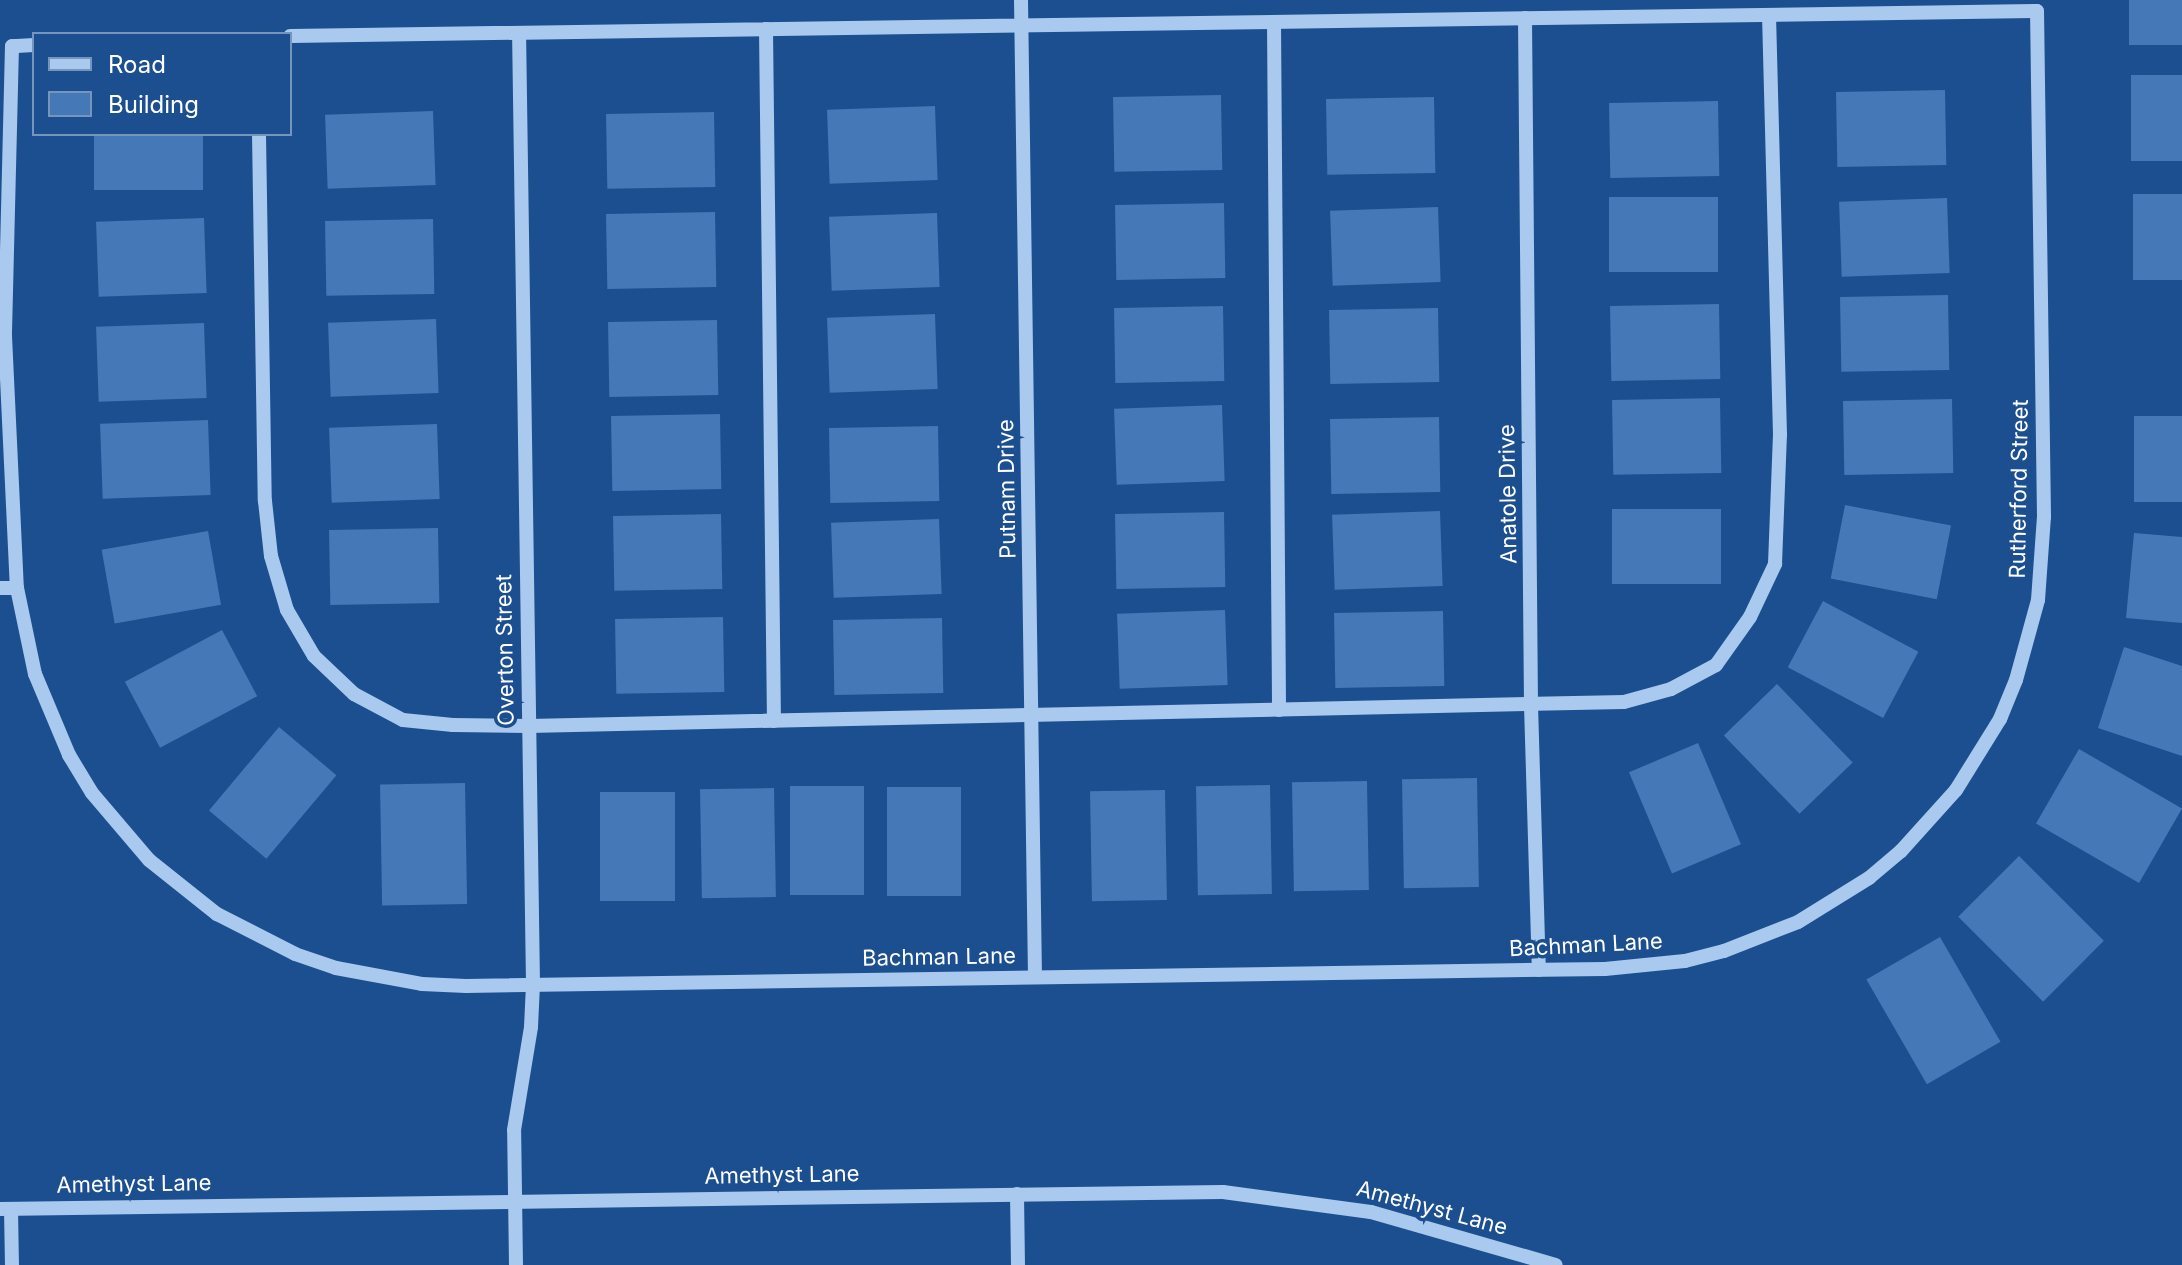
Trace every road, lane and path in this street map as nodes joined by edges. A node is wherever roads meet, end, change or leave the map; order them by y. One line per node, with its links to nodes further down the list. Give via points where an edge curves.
1 (1021, 0): 5 (street, Putnam Drive)
2 (1769, 15): 3 (street); 14 (street, via 1780,435 1775,564 1750,617 1716,665 1671,689 1624,702); 19 (street, Rutherford Street, via 2037,11 2044,517 2029,641 2000,719 1930,822 1869,878)
3 (1525, 18): 4 (street); 14 (street, Anatole Drive)
4 (1274, 22): 5 (street); 15 (street)
5 (1022, 25): 6 (street); 16 (street, Putnam Drive)
6 (766, 29): 7 (street); 17 (street)
7 (519, 33): 8 (street); 18 (street, Overton Street)
8 (292, 36)
9 (32, 45): 11 (street, Bachman Lane, via 12,46)
10 (259, 136): 18 (street, via 265,501 271,556 287,610 314,656 354,694 403,720)
11 (2, 336): 13 (street, Bachman Lane)
12 (0, 588): 13 (street)
13 (17, 588): 22 (street, Bachman Lane, via 23,632 50,715 92,793 149,860 217,914 295,954 336,968 422,984)
14 (1531, 705): 15 (street); 20 (street, Anatole Drive)
15 (1279, 710): 16 (street)
16 (1032, 715): 17 (street); 21 (street, Putnam Drive)
17 (774, 721): 18 (street)
18 (529, 726): 22 (street, Overton Street)
19 (1798, 922): 20 (street, Bachman Lane, via 1685,961)
20 (1539, 970): 21 (street, Bachman Lane)
21 (1035, 977): 22 (street, Bachman Lane)
22 (533, 984): 24 (street, Overton Street, via 515,1118)
23 (1017, 1194): 24 (street, Amethyst Lane); 28 (street); 29 (street, Amethyst Lane, via 1223,1192 1298,1199 1371,1212)
24 (515, 1201): 25 (street, Amethyst Lane); 27 (street, Overton Street)
25 (6, 1209): 26 (street)
26 (12, 1265)
27 (516, 1265)
28 (1018, 1265)
29 (1556, 1265)

